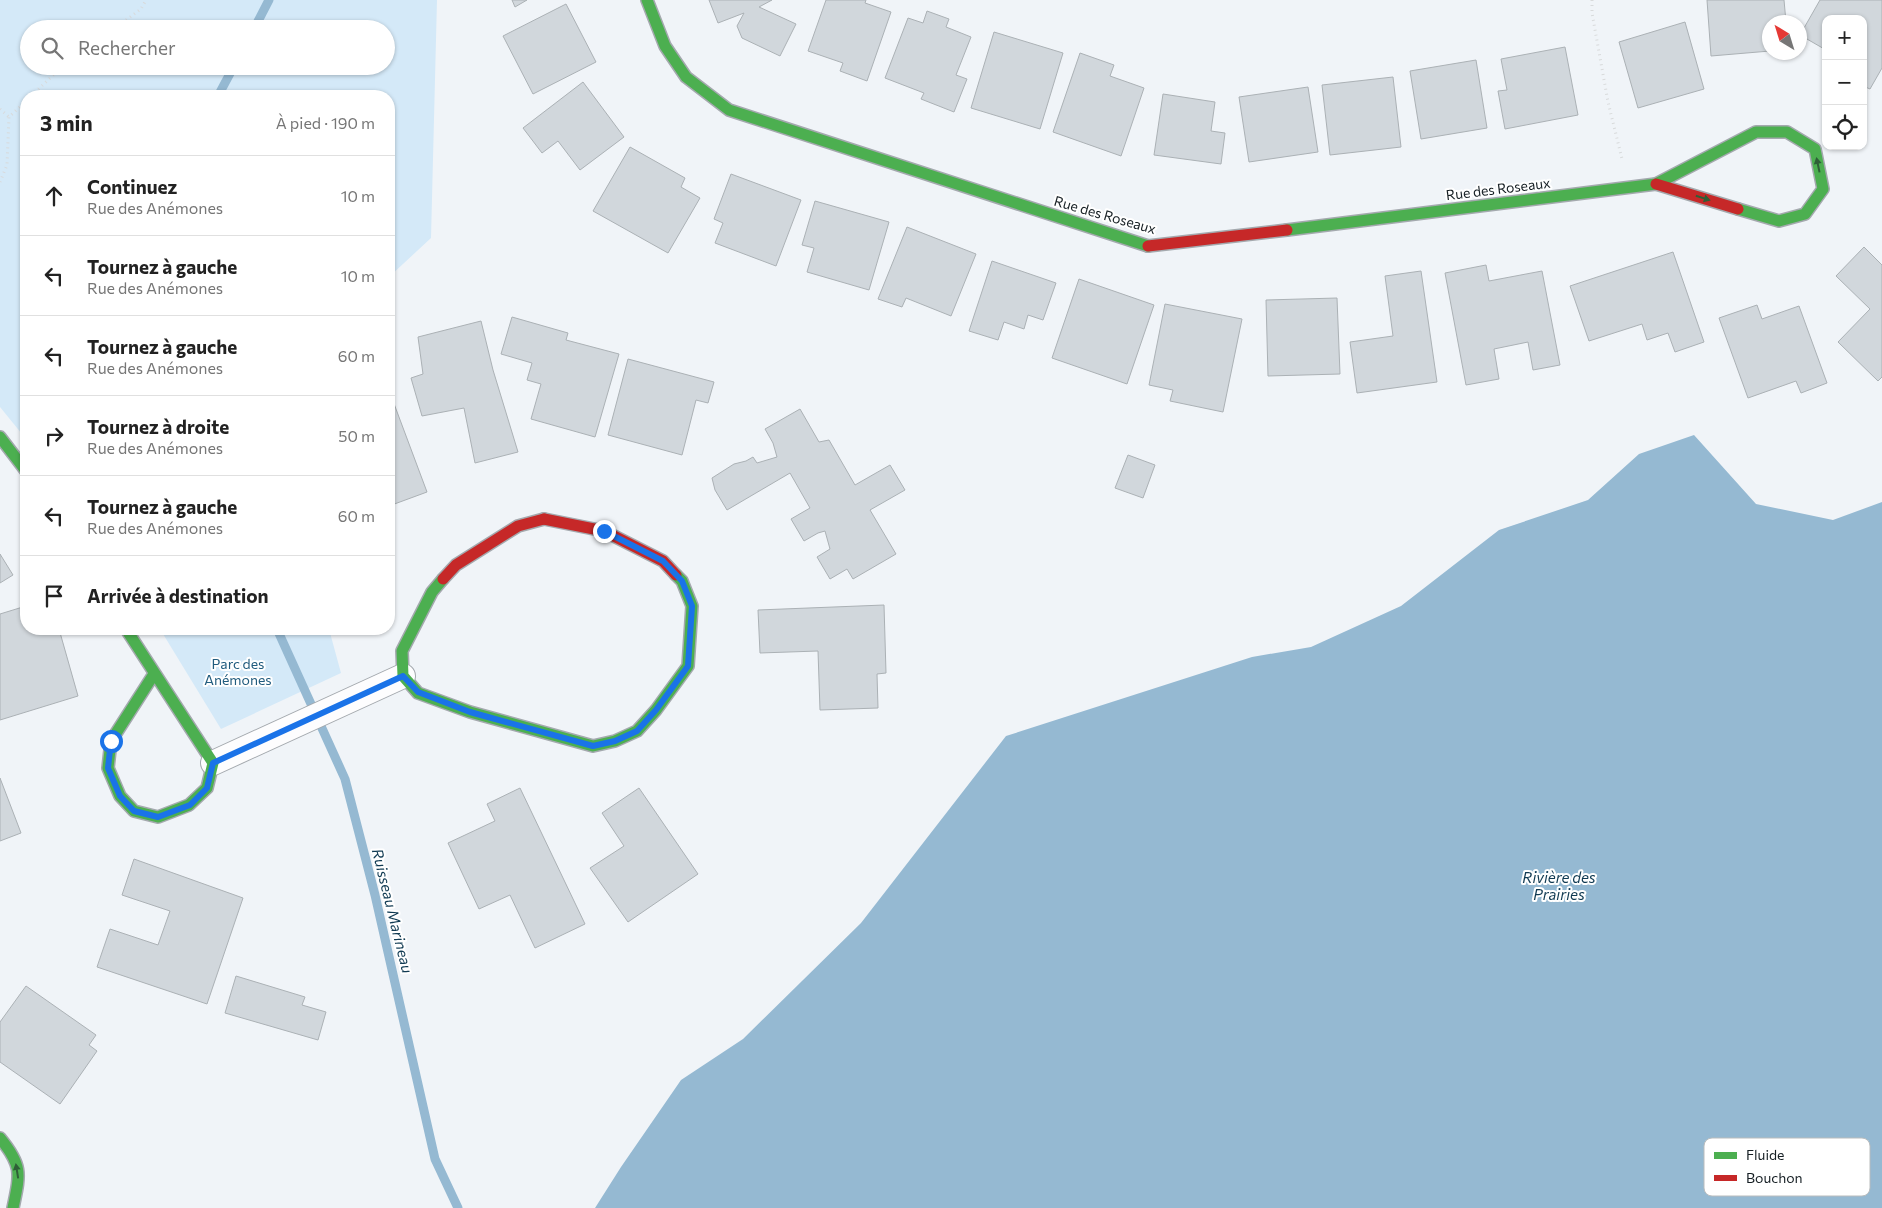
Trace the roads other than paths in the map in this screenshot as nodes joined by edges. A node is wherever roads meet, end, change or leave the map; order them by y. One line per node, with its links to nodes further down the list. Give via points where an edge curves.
1 (647, 0): 2 (street, Rue des Roseaux, via 665,46 686,77 729,110 1150,247)
2 (1656, 184): 2 (street, Rue des Roseaux, one-way to 2, via 1779,221 1805,214 1823,189 1815,149 1787,132 1756,132)
3 (0, 437): 4 (street)
4 (20, 463)
5 (130, 635): 6 (street)
6 (154, 674): 8 (street); 8 (street, via 111,741 108,768 120,796 134,811 158,817 190,805 207,788)
7 (403, 676): 7 (street, via 418,692 470,712 593,746 615,741 637,731 688,666 692,606 682,581 663,561 604,531 544,519 518,526 456,565 432,592 402,651); 8 (street)
8 (213, 763)
9 (0, 1138): 10 (street, one-way to 9, via 19,1177 14,1155)
10 (12, 1208)

